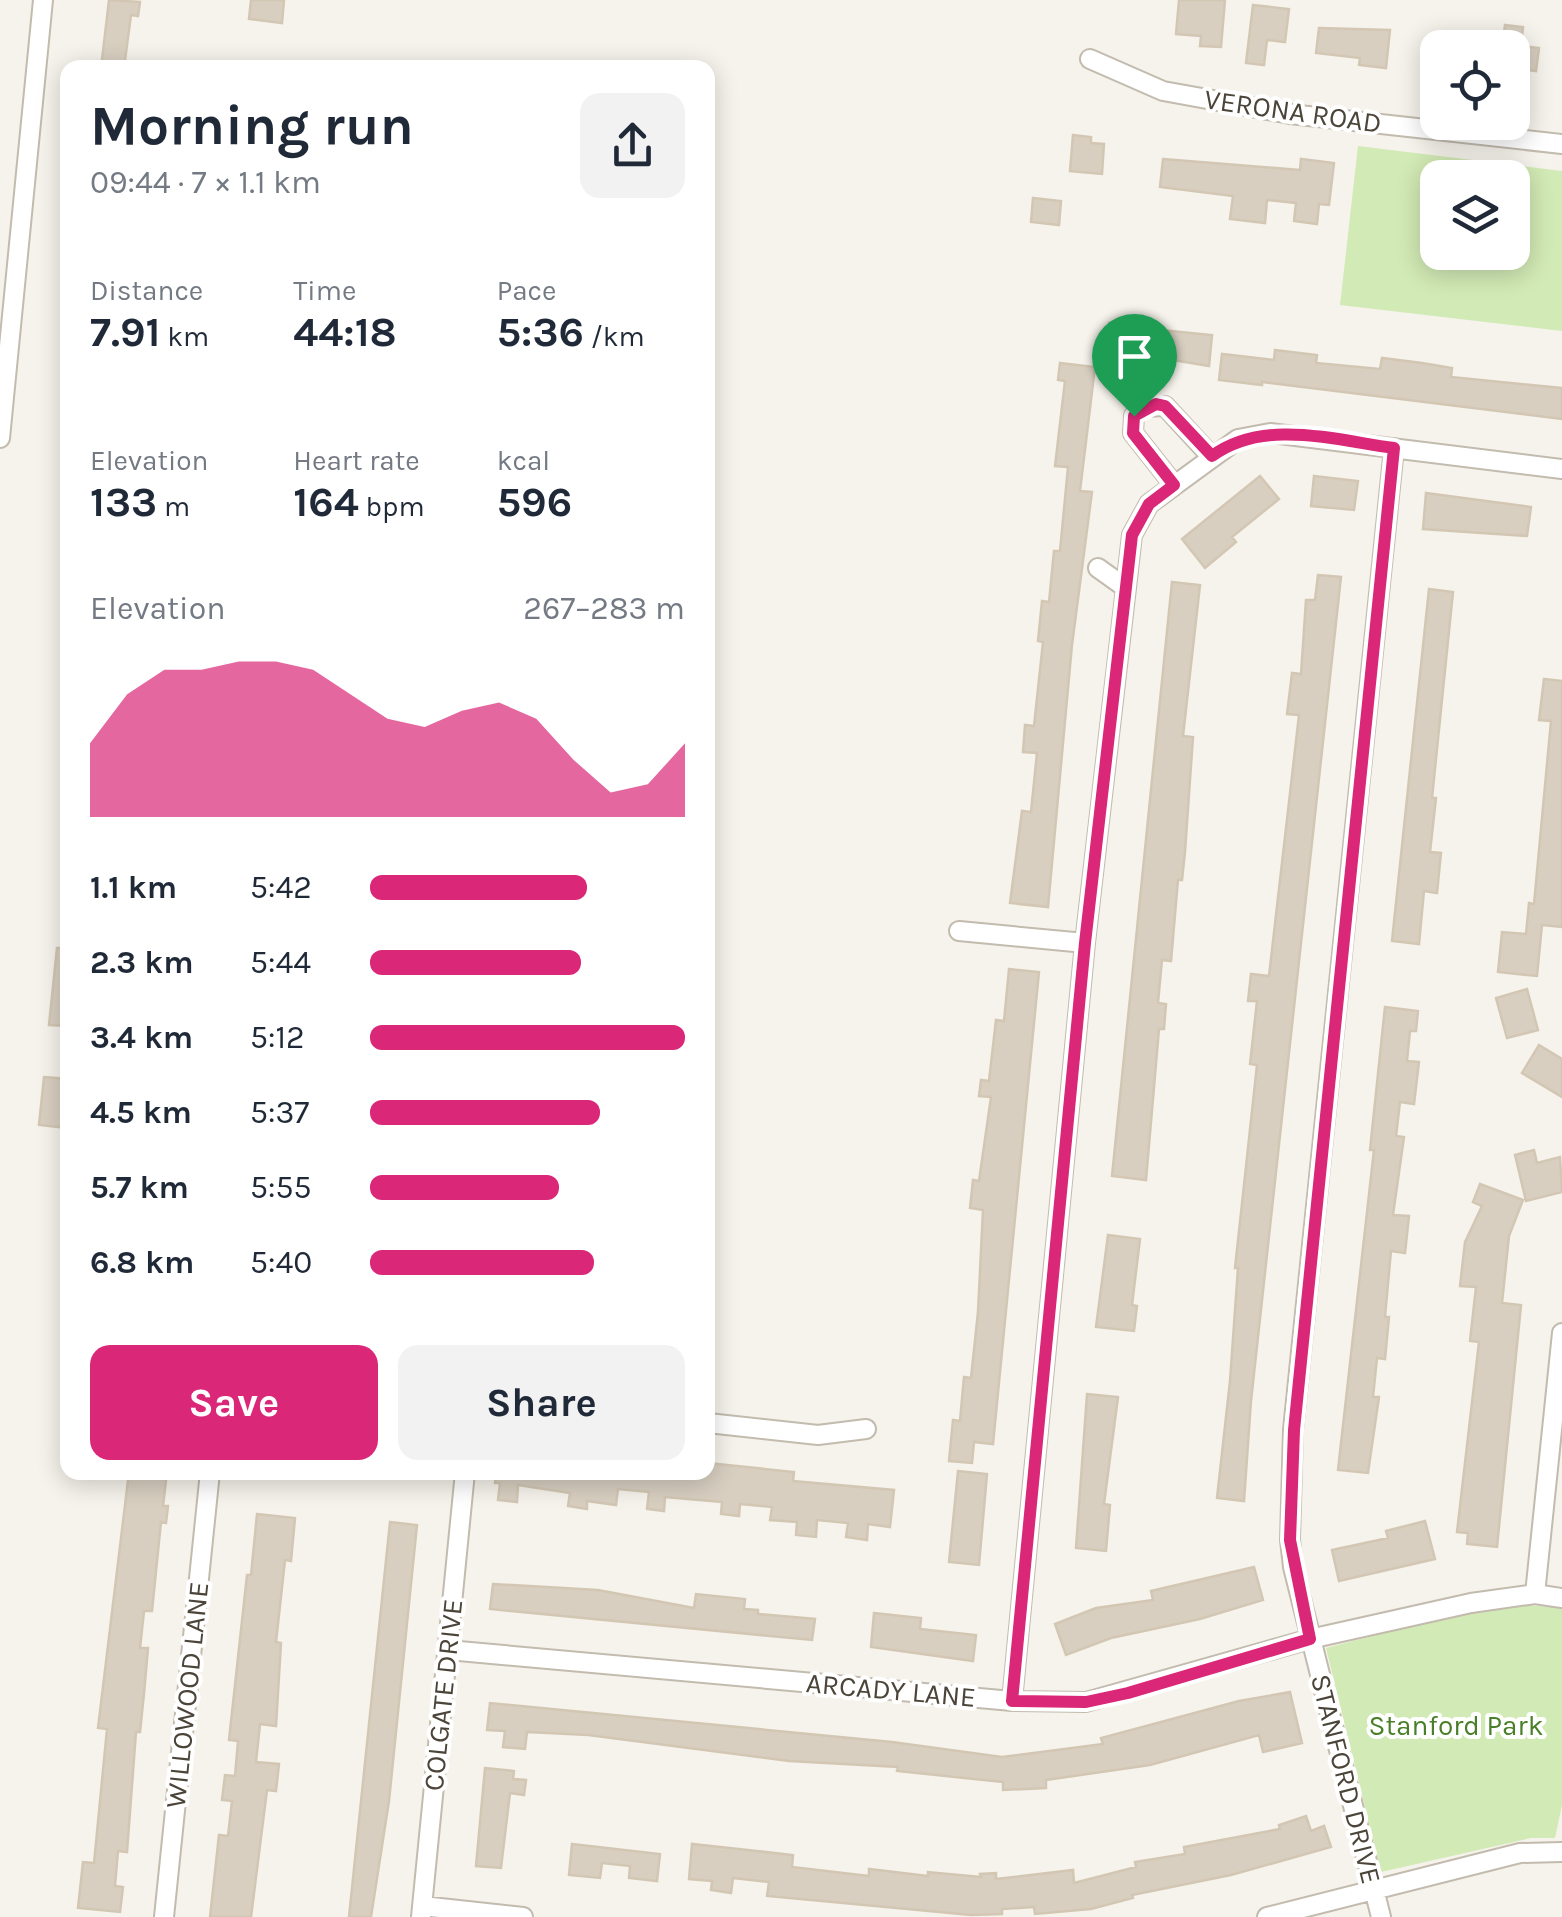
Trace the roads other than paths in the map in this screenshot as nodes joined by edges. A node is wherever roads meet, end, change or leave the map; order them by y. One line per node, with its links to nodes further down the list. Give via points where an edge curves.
1 (43, 0): 4 (street)
2 (1090, 59): 3 (street, VERONA ROAD, via 1163,91 1290,114)
3 (1562, 144)
4 (0, 438)
5 (1394, 448): 6 (street, via 1270,433 1238,440); 7 (street); 20 (street, STANFORD DRIVE, via 1294,1430 1290,1540)
6 (1212, 456): 8 (street); 8 (street, via 1165,406 1144,407 1134,416 1133,433)
7 (1562, 469)
8 (1174, 485): 10 (street, via 1139,518)
9 (1098, 568): 10 (street)
10 (1126, 588): 12 (street)
11 (960, 931): 12 (street)
12 (1085, 943): 22 (street)
13 (1562, 1333): 18 (street)
14 (715, 1425): 15 (street, via 818,1435)
15 (866, 1429)
16 (209, 1480): 26 (street, WILLOWOOD LANE)
17 (464, 1480): 21 (street, COLGATE DRIVE)
18 (1535, 1594): 19 (street, ARCADY LANE); 20 (street, ARCADY LANE)
19 (1562, 1598)
20 (1310, 1639): 22 (street, ARCADY LANE, via 1100,1699); 24 (street, STANFORD DRIVE)
21 (448, 1650): 22 (street, ARCADY LANE); 25 (street, COLGATE DRIVE)
22 (1012, 1701)
23 (1562, 1852): 24 (street, via 1520,1854)
24 (1374, 1889): 28 (street); 29 (street, STANFORD DRIVE)
25 (421, 1911): 27 (street)
26 (164, 1917)
27 (523, 1917)
28 (1267, 1917)
29 (1381, 1917)

